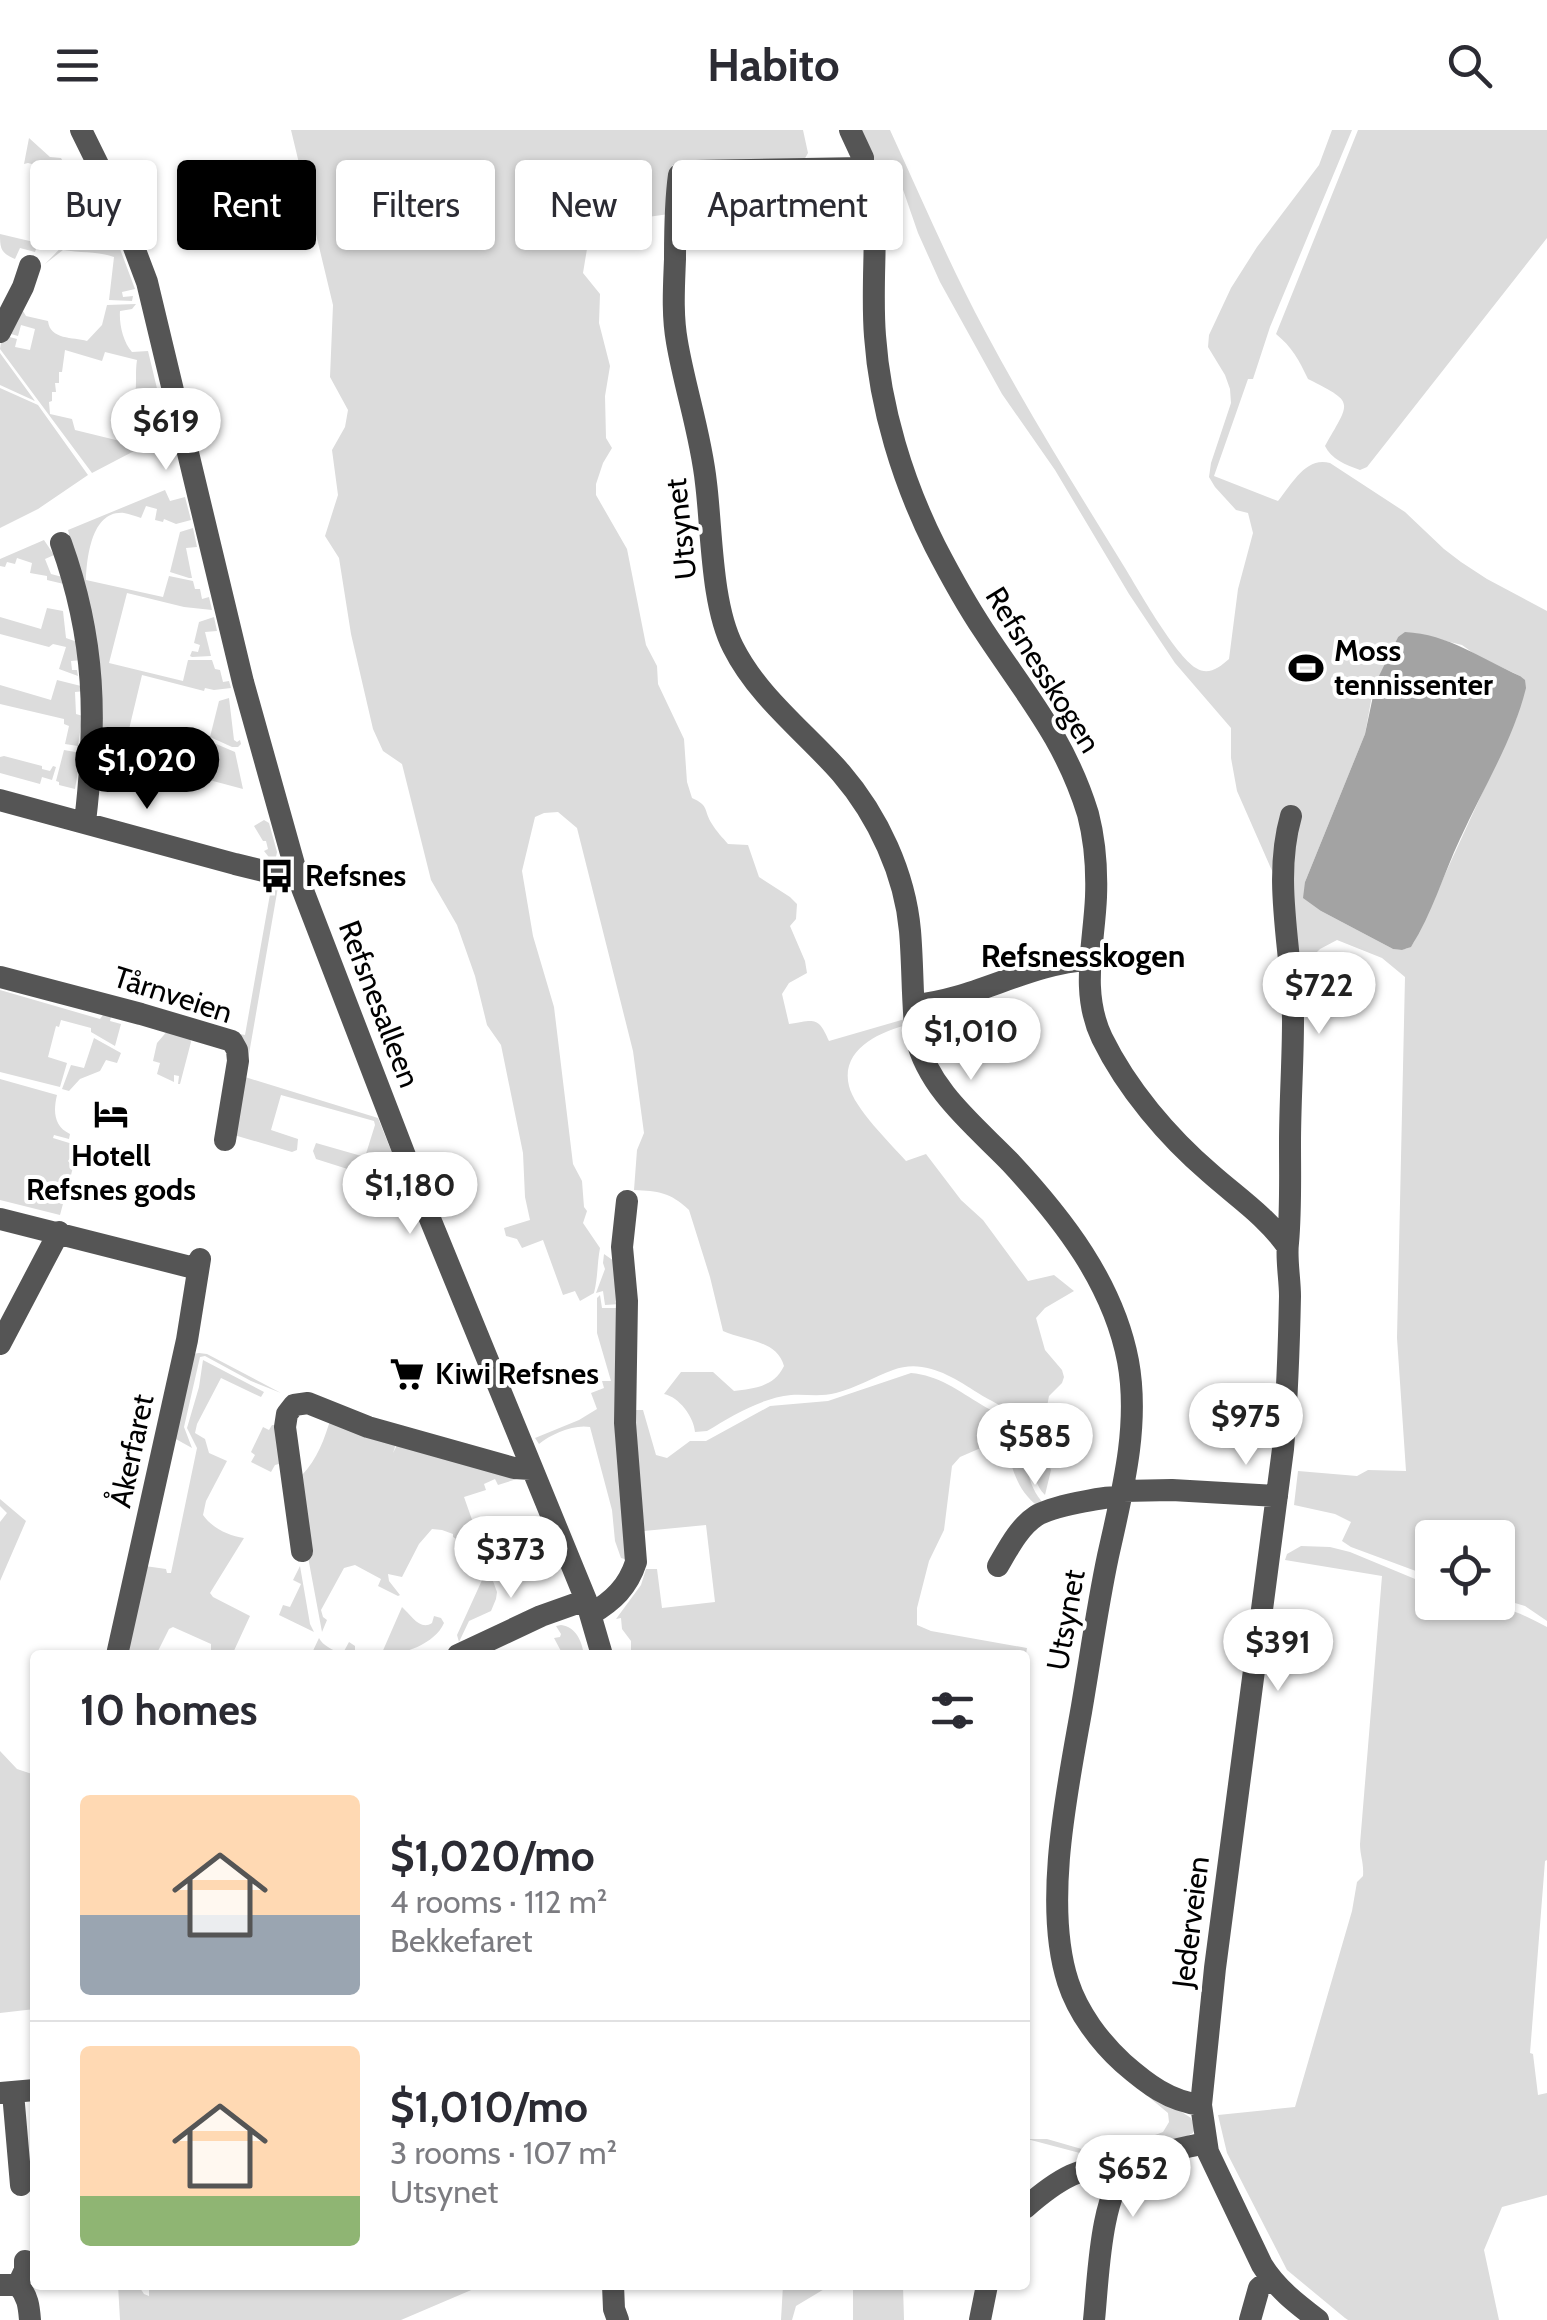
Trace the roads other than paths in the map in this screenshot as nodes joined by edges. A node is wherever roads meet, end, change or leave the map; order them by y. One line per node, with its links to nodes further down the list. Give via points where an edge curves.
1 (80, 130): 12 (street, Refsnesalleen, via 147,282 243,682)
2 (850, 130): 3 (street, Refsnesskogen)
3 (863, 160)
4 (675, 250): 15 (street, Utsynet, via 674,319 701,445 726,631 757,684 843,775 880,832 906,907)
5 (874, 250): 13 (street, Refsnesskogen, via 879,370 901,461 962,596 1044,717 1088,816 1096,862)
6 (30, 266): 7 (street)
7 (0, 332)
8 (61, 543): 11 (street, via 92,686)
9 (0, 800): 11 (street)
10 (1291, 816): 20 (street, Jederveien, via 1284,858 1293,1024)
11 (84, 822): 12 (street, via 280,875)
12 (297, 874): 22 (street, Refsnesalleen)
13 (1089, 960): 15 (street); 20 (street, Refsnesskogen, via 1096,1022 1116,1063 1179,1144)
14 (0, 977): 16 (street, Tårnveien, via 232,1041 238,1061)
15 (914, 1005): 23 (street, Utsynet, via 928,1070 1054,1211 1116,1317 1132,1403)
16 (224, 1140)
17 (627, 1201): 27 (street, via 625,1423 636,1562 617,1596)
18 (0, 1219): 19 (street)
19 (59, 1232): 21 (street); 28 (street, Åkerfaret, via 199,1264)
20 (1287, 1246): 24 (street, Jederveien, via 1289,1362)
21 (0, 1344)
22 (532, 1470): 25 (street, via 384,1432 308,1403 294,1405 286,1427); 27 (street, Refsnesalleen)
23 (1122, 1494): 24 (street); 26 (street, via 1037,1516); 32 (street, Utsynet, via 1064,1816 1058,1873 1063,1961 1078,2005 1116,2056 1174,2100)
24 (1277, 1496): 32 (street, Jederveien)
25 (302, 1550)
26 (998, 1566)
27 (589, 1607): 29 (street, via 540,1616); 30 (street, Refsnesalleen)
28 (118, 1650)
29 (469, 1650)
30 (601, 1650)
31 (16, 2092): 35 (street)
32 (1202, 2105): 33 (street, Jederveien)
33 (1205, 2143): 34 (street); 38 (street, Jederveien)
34 (1125, 2171): 36 (street, via 1085,2170); 43 (street, via 1110,2200)
35 (21, 2185)
36 (1030, 2204)
37 (25, 2260): 39 (street, via 25,2270)
38 (1270, 2279): 44 (street, via 1259,2288); 45 (street, Jederveien)
39 (9, 2285): 41 (street, via 27,2298)
40 (986, 2290): 42 (street)
41 (30, 2320)
42 (980, 2320)
43 (1094, 2320)
44 (1250, 2320)
45 (1318, 2320)

